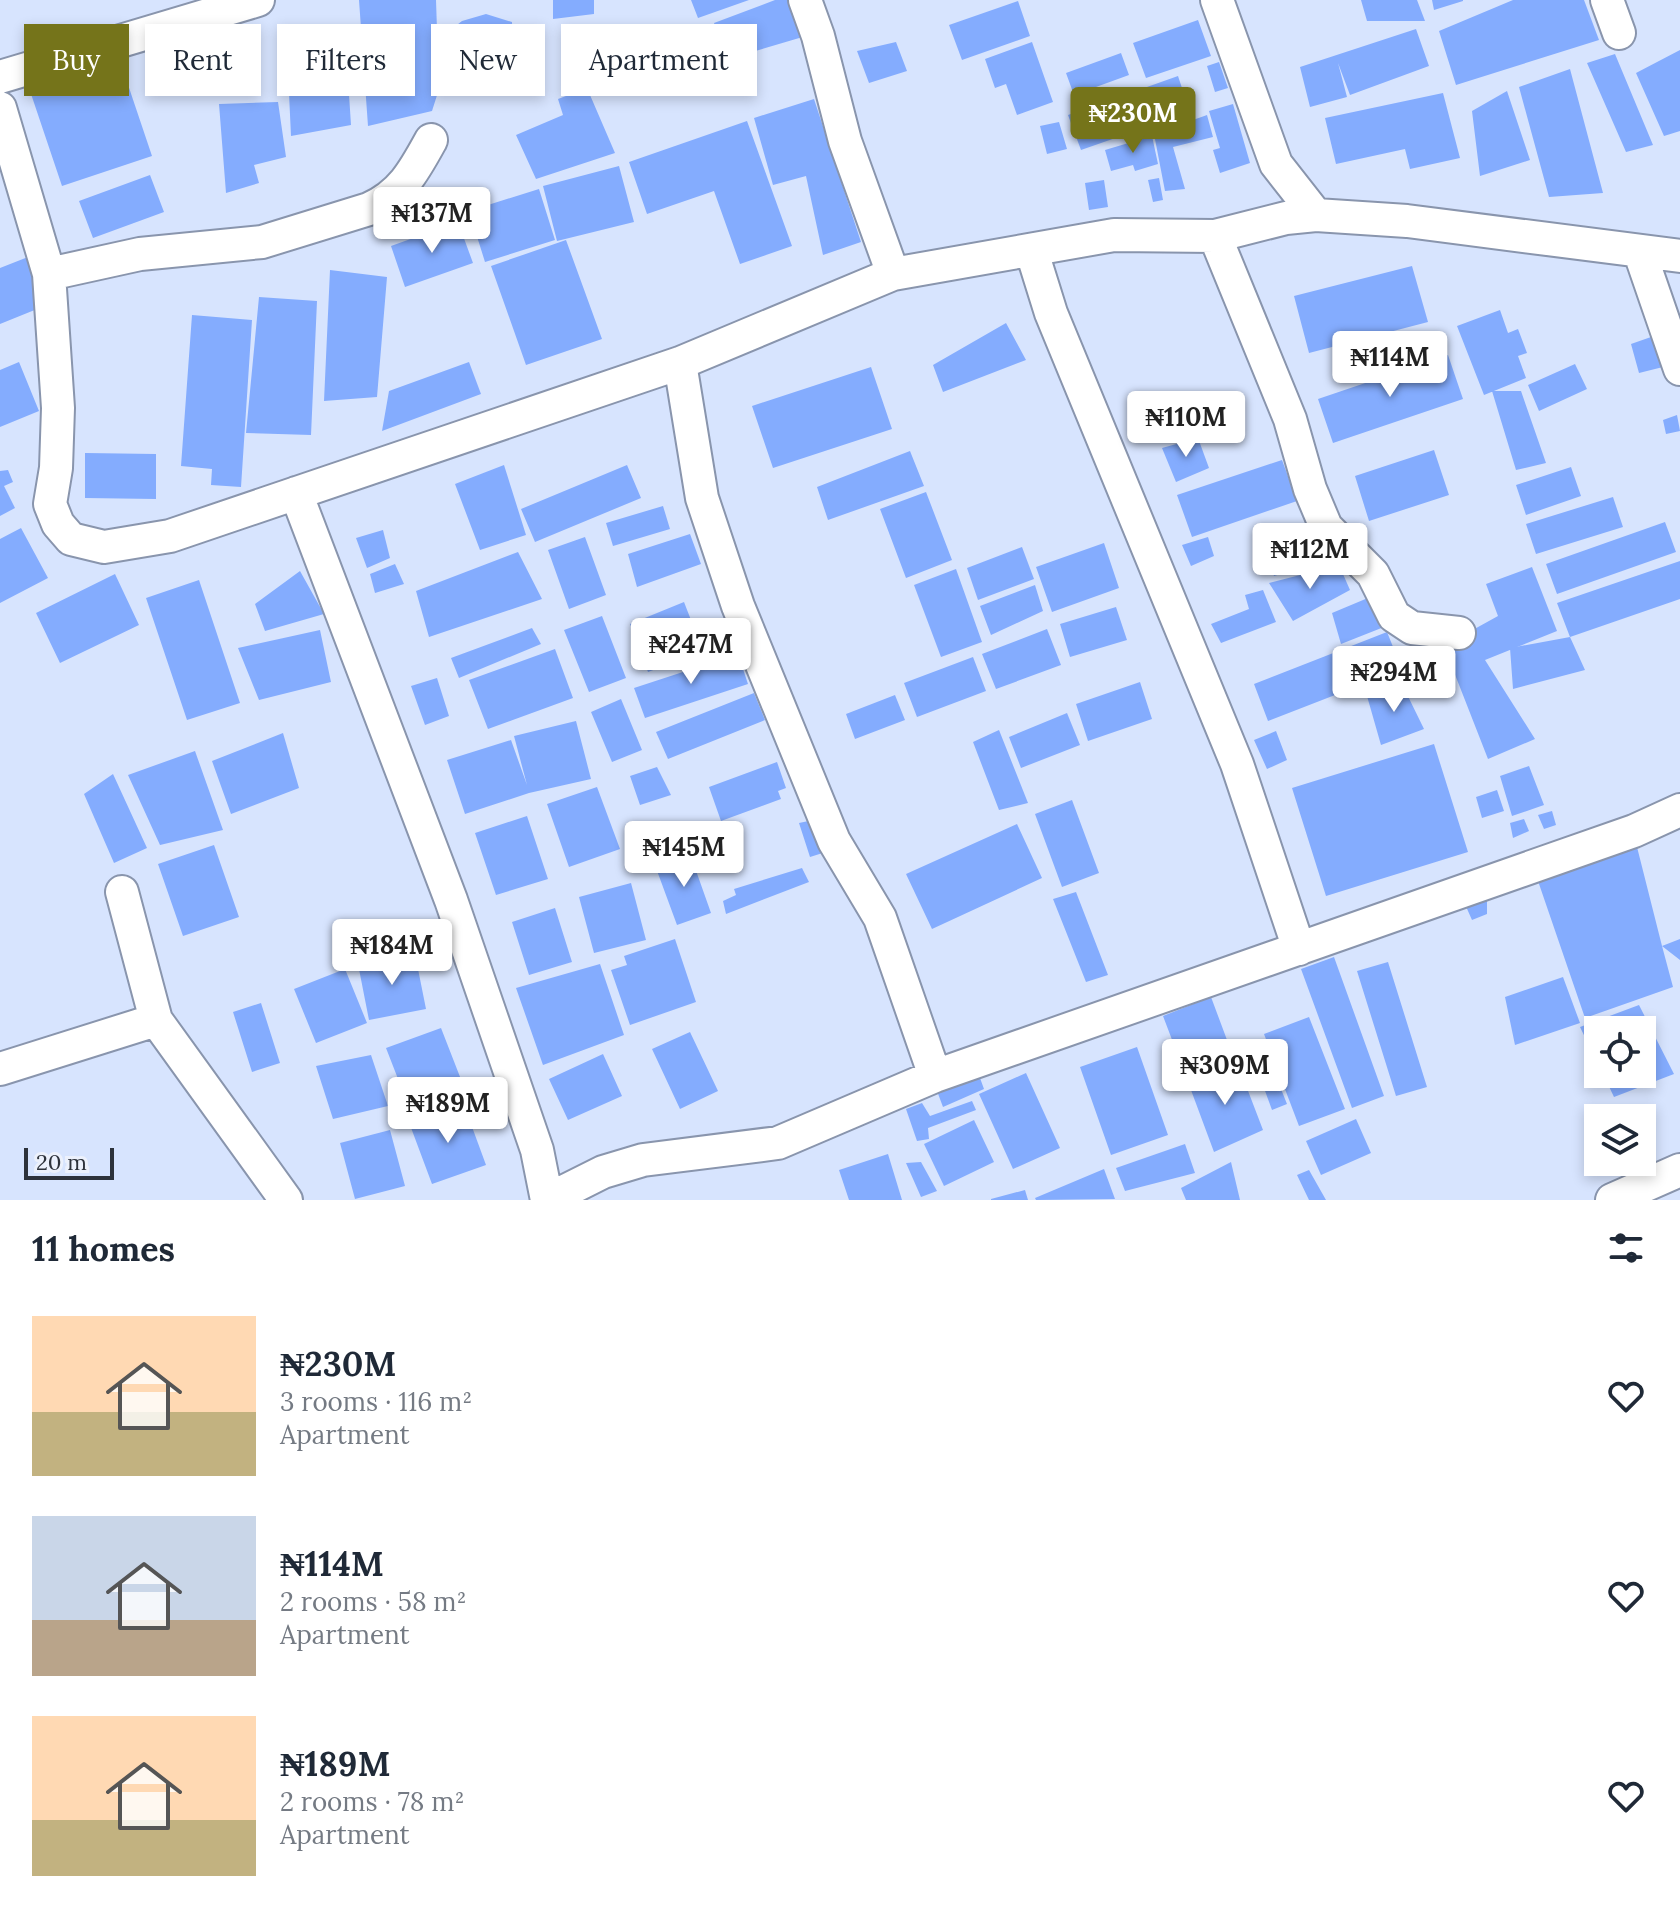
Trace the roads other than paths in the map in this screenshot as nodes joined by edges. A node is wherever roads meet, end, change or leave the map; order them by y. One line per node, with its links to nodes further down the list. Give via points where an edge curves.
1 (258, 0): 6 (street)
2 (805, 0): 15 (street, via 845,141)
3 (1217, 0): 9 (street, via 1276,164)
4 (1607, 0): 5 (street)
5 (1619, 33)
6 (0, 77)
7 (0, 108): 14 (street)
8 (431, 140): 14 (street, via 407,183 369,209 262,242 140,254)
9 (1316, 215): 10 (street); 12 (street, via 1407,221)
10 (1215, 236): 11 (street, via 1114,235); 19 (street, via 1290,419 1326,527 1373,574 1394,616 1412,628)
11 (1032, 252): 15 (street); 22 (street, via 1051,313 1237,764)
12 (1640, 253): 13 (street); 17 (street)
13 (1680, 256)
14 (49, 274): 18 (street, via 58,408 50,504 71,539 104,547 170,536)
15 (893, 274): 16 (street)
16 (680, 363): 18 (street); 25 (street, via 702,498 738,606 834,841 880,918)
17 (1680, 369)
18 (296, 493): 28 (street, via 451,900 537,1150)
19 (1459, 633)
20 (1680, 810): 22 (street)
21 (122, 892): 23 (street)
22 (1299, 949): 25 (street)
23 (156, 1020): 24 (street); 27 (street)
24 (0, 1069)
25 (935, 1076): 28 (street, via 778,1143 643,1160 603,1172)
26 (1680, 1170): 29 (street)
27 (286, 1200)
28 (547, 1200)
29 (1612, 1200)

